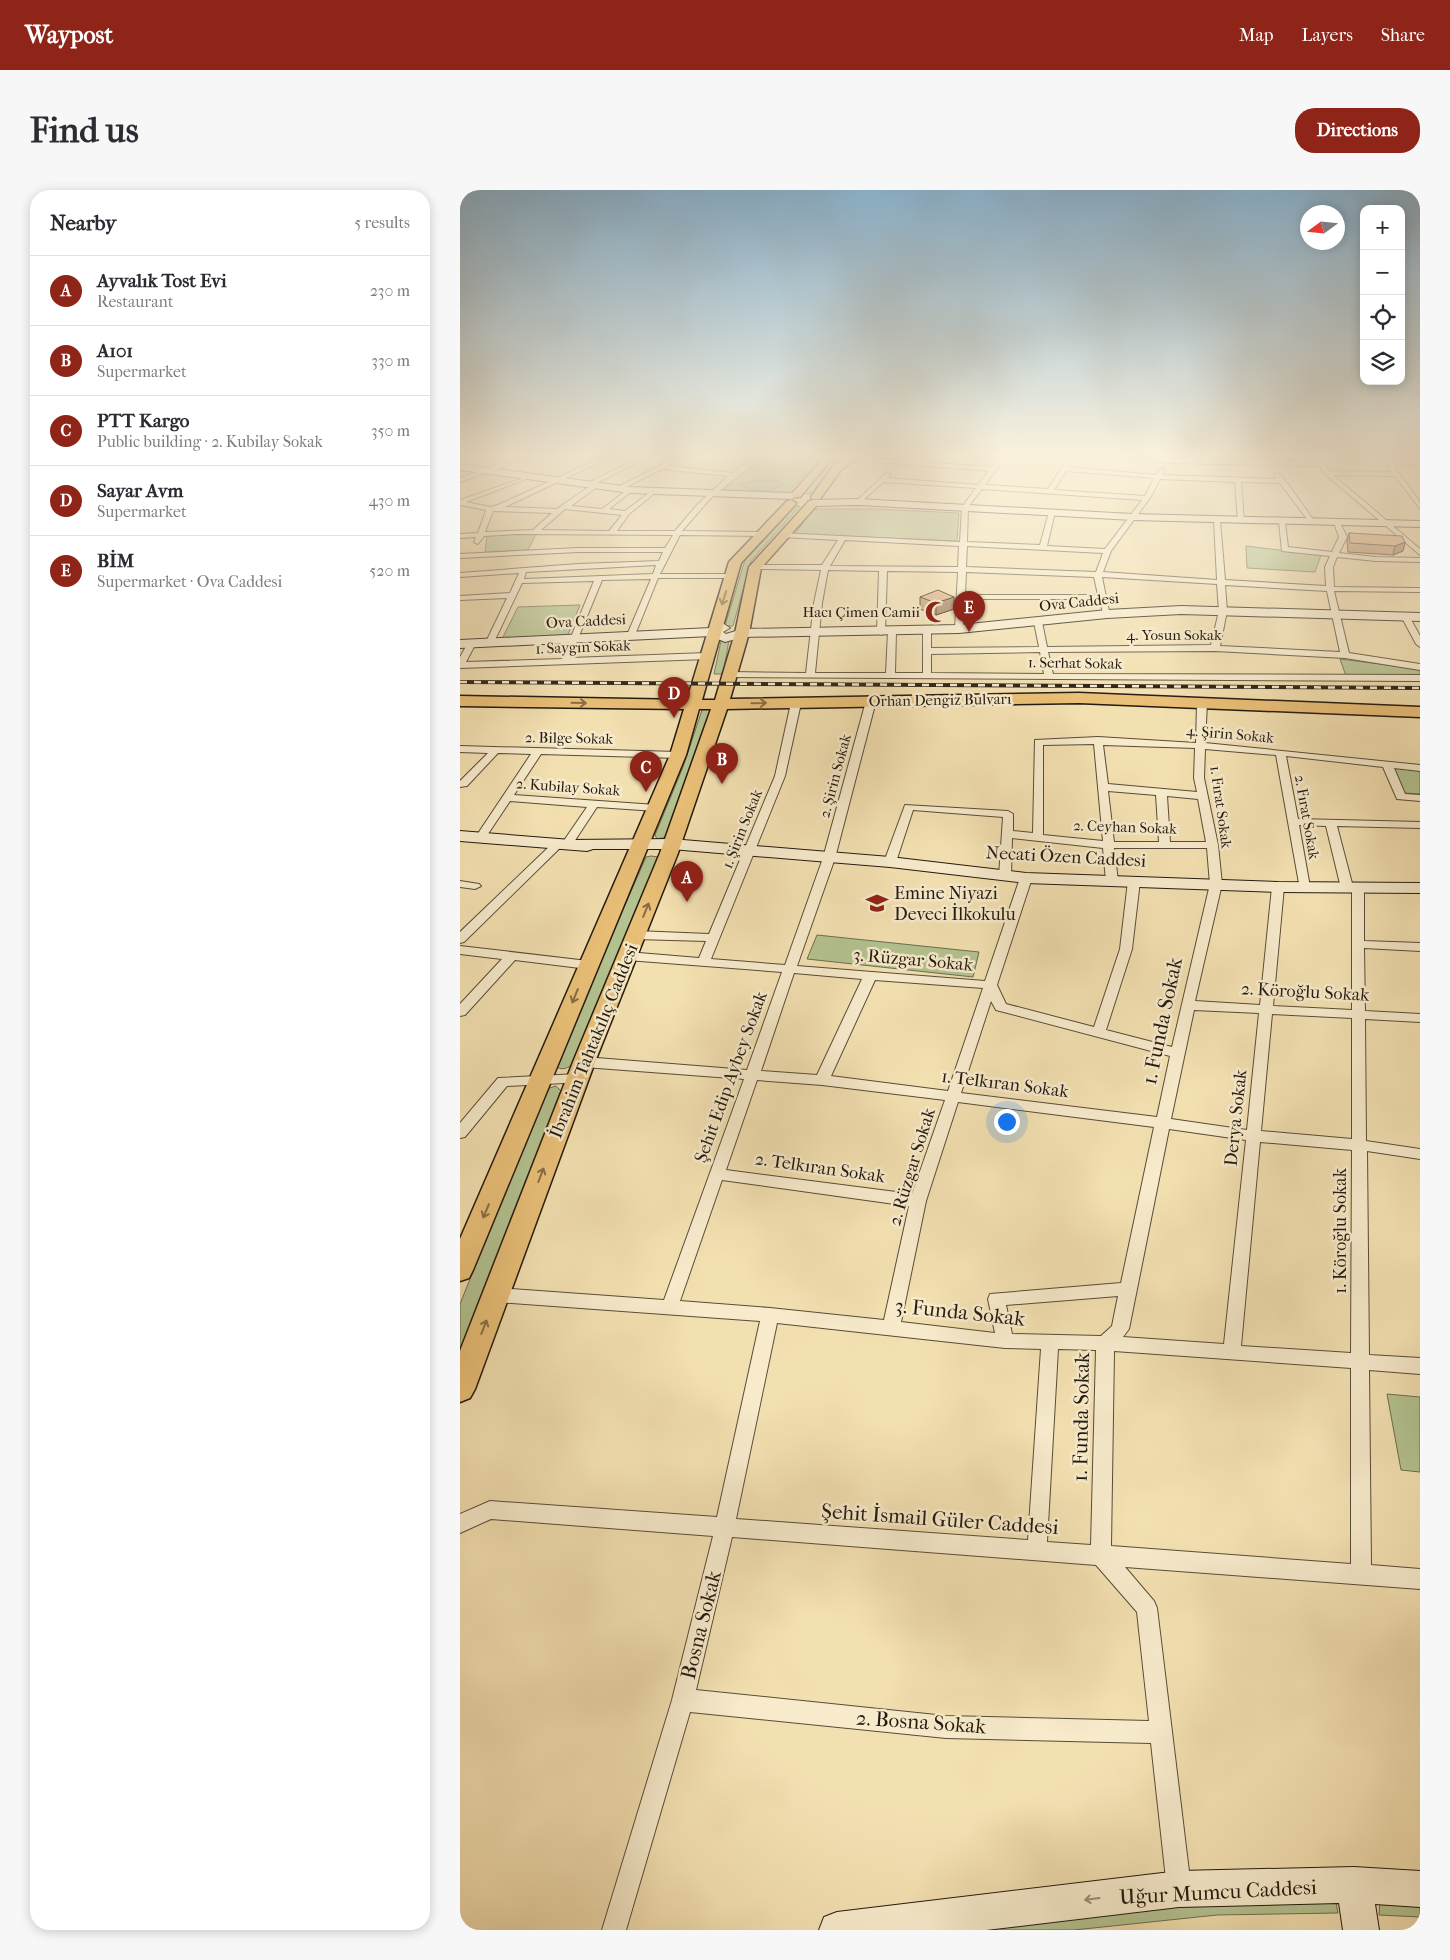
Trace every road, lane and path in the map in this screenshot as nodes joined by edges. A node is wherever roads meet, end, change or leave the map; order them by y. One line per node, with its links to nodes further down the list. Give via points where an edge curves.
1 (479, 537): 28 (street)
2 (510, 537): 19 (street)
3 (540, 537): 19 (street)
4 (567, 537): 19 (street)
5 (676, 537): 25 (street)
6 (758, 537): 40 (main road, İbrahim Tahtakılıç Caddesi, via 735,562)
7 (781, 537): 33 (main road)
8 (827, 537): 17 (street)
9 (963, 537): 23 (street)
10 (1046, 537): 24 (street)
11 (1118, 537): 26 (street)
12 (1218, 537): 44 (street)
13 (1284, 537): 29 (street, via 1285,549)
14 (1342, 537): 29 (street)
15 (1344, 537): 18 (street)
16 (1403, 537): 21 (street)
17 (843, 538): 23 (street); 34 (street)
18 (1352, 538)
19 (538, 540): 25 (street); 28 (street); 37 (street)
20 (1389, 540): 21 (street)
21 (1407, 541): 22 (street); 27 (street)
22 (1420, 542)
23 (963, 544): 24 (street); 36 (street)
24 (1043, 548): 26 (street)
25 (670, 550): 32 (street)
26 (1107, 551): 41 (street)
27 (1420, 552)
28 (476, 554): 30 (street)
29 (1333, 555): 31 (street); 45 (street, via 1329,567)
30 (460, 556)
31 (1420, 560)
32 (663, 563): 37 (street); 39 (street)
33 (755, 567): 34 (street); 61 (main road, İbrahim Tahtakılıç Caddesi)
34 (825, 567): 35 (street); 62 (street)
35 (883, 568): 36 (street); 60 (street)
36 (962, 568): 41 (street); 48 (street)
37 (525, 570): 38 (street); 43 (street)
38 (460, 575)
39 (657, 576): 40 (street); 42 (street); 63 (street)
40 (730, 576): 59 (main road, İbrahim Tahtakılıç Caddesi, one-way to 59)
41 (1098, 576): 44 (street); 49 (street)
42 (599, 577): 43 (street); 64 (street)
43 (519, 581): 47 (street)
44 (1220, 582): 45 (street); 51 (street)
45 (1330, 589): 46 (street); 53 (street)
46 (1420, 590)
47 (513, 595): 50 (street); 65 (street)
48 (961, 597): 49 (street); 57 (street)
49 (1102, 597): 52 (street)
50 (460, 598)
51 (1223, 611): 52 (street, Ova Caddesi); 53 (street, Ova Caddesi); 68 (street)
52 (1108, 614): 56 (street, Ova Caddesi)
53 (1336, 614): 54 (street, Ova Caddesi); 71 (street)
54 (1406, 616): 55 (street, Ova Caddesi); 67 (street)
55 (1420, 616)
56 (1038, 622): 57 (street, Ova Caddesi); 70 (street)
57 (959, 629): 58 (street, Ova Caddesi)
58 (927, 630): 60 (street, Ova Caddesi); 69 (street)
59 (713, 632): 61 (street, Ova Caddesi, via 725,638); 63 (street, Ova Caddesi); 72 (main road, İbrahim Tahtakılıç Caddesi)
60 (886, 632): 62 (street, Ova Caddesi); 77 (street)
61 (742, 633): 62 (street, Ova Caddesi); 81 (main road, İbrahim Tahtakılıç Caddesi)
62 (814, 633): 76 (street)
63 (632, 635): 64 (street, Ova Caddesi)
64 (574, 638): 65 (street, Ova Caddesi); 73 (street)
65 (490, 642): 66 (street, Ova Caddesi)
66 (466, 643): 74 (street)
67 (1420, 644)
68 (1215, 648): 70 (street, 4. Yosun Sokak); 71 (street, 4. Yosun Sokak)
69 (927, 651): 70 (street, 4. Yosun Sokak); 78 (street)
70 (1045, 651): 79 (street)
71 (1345, 655): 75 (street, 4. Yosun Sokak)
72 (707, 656): 73 (street, 1. Saygın Sokak); 83 (main road, İbrahim Tahtakılıç Caddesi)
73 (565, 661): 74 (street, 1. Saygın Sokak)
74 (460, 665)
75 (1420, 667)
76 (810, 675): 77 (street, 1. Serhat Sokak); 81 (street, 1. Serhat Sokak)
77 (890, 676): 78 (street, 1. Serhat Sokak)
78 (927, 676): 79 (street, 1. Serhat Sokak)
79 (1049, 676): 80 (street, 1. Serhat Sokak)
80 (1420, 678)
81 (725, 690): 83 (main road, Orhan Dengiz Bulvarı); 86 (main road, Orhan Dengiz Bulvarı, via 1073,690 1380,704); 87 (main road, Orhan Dengiz Bulvarı, one-way to 87); 119 (main road, İbrahim Tahtakılıç Caddesi)
82 (460, 692): 83 (main road, Orhan Dengiz Bulvarı)
83 (696, 698): 84 (main road, Orhan Dengiz Bulvarı, one-way to 83); 96 (main road, İbrahim Tahtakılıç Caddesi)
84 (460, 701)
85 (871, 701): 87 (main road, Orhan Dengiz Bulvarı); 88 (main road, Orhan Dengiz Bulvarı, via 1079,698); 121 (street, 2. Şirin Sokak)
86 (1420, 702)
87 (796, 703): 120 (street, 1. Şirin Sokak, via 780,776)
88 (1202, 703): 89 (main road, Orhan Dengiz Bulvarı); 91 (street, 1. Fırat Sokak)
89 (1420, 712)
90 (1098, 740): 91 (street, 4. Şirin Sokak); 100 (street); 112 (street, 4. Şirin Sokak, via 1038,742)
91 (1200, 746): 95 (street, 4. Şirin Sokak); 102 (street, 1. Fırat Sokak)
92 (460, 749): 93 (street, 2. Bilge Sokak)
93 (494, 752): 94 (street, 2. Bilge Sokak); 99 (street, via 464,784)
94 (538, 753): 96 (street, 2. Bilge Sokak); 103 (street)
95 (1280, 753): 97 (street, 4. Şirin Sokak); 107 (street, 2. Fırat Sokak)
96 (678, 756): 106 (main road, İbrahim Tahtakılıç Caddesi)
97 (1387, 764): 98 (street, 4. Şirin Sokak); 104 (street, via 1401,797)
98 (1420, 768)
99 (460, 784)
100 (1103, 787): 101 (street); 116 (street)
101 (1161, 792): 102 (street); 115 (street)
102 (1202, 796): 117 (street, 1. Fırat Sokak)
103 (507, 798): 105 (street, 2. Kubilay Sokak); 113 (street)
104 (1420, 798)
105 (594, 804): 106 (street, 2. Kubilay Sokak); 114 (street)
106 (656, 808): 118 (main road, İbrahim Tahtakılıç Caddesi)
107 (1293, 822): 108 (street); 131 (street, 2. Fırat Sokak)
108 (1331, 823): 109 (street); 132 (street, 1. Köroğlu Sokak)
109 (1420, 825)
110 (1007, 834): 112 (street, 2. Ceyhan Sokak); 122 (street, via 1008,814 909,807); 123 (street)
111 (460, 836): 113 (street, Necati Özen Caddesi)
112 (1038, 837): 116 (street, 2. Ceyhan Sokak)
113 (480, 838): 114 (street, Necati Özen Caddesi)
114 (567, 843): 118 (street, Necati Özen Caddesi); 136 (street)
115 (1165, 844): 116 (street, 2. Ceyhan Sokak); 117 (street, 2. Ceyhan Sokak)
116 (1108, 845): 125 (street)
117 (1212, 845): 128 (street, 1. Fırat Sokak)
118 (640, 848): 119 (street, Necati Özen Caddesi); 143 (main road, İbrahim Tahtakılıç Caddesi)
119 (670, 849): 120 (street, Necati Özen Caddesi); 134 (main road, İbrahim Tahtakılıç Caddesi, one-way to 119)
120 (748, 852): 121 (street, Necati Özen Caddesi); 135 (street, 1. Şirin Sokak)
121 (829, 858): 122 (street, Necati Özen Caddesi); 144 (street, Şehit Edip Aybey Sokak)
122 (890, 862): 123 (street, Necati Özen Caddesi)
123 (1005, 876): 124 (street, Necati Özen Caddesi)
124 (1026, 878): 125 (street, Necati Özen Caddesi); 146 (street, 2. Rüzgar Sokak)
125 (1112, 881): 126 (street, Necati Özen Caddesi)
126 (1134, 881): 128 (street, Necati Özen Caddesi); 152 (street, via 1126,949)
127 (460, 884): 129 (street)
128 (1216, 884): 130 (street, Necati Özen Caddesi); 147 (street, 1. Funda Sokak)
129 (475, 886)
130 (1278, 887): 131 (street, Necati Özen Caddesi); 148 (street, Derya Sokak)
131 (1304, 887): 132 (street, Necati Özen Caddesi)
132 (1353, 888): 133 (street, Necati Özen Caddesi); 137 (street, 1. Köroğlu Sokak)
133 (1420, 888)
134 (636, 934): 135 (street); 140 (main road, İbrahim Tahtakılıç Caddesi)
135 (714, 938): 142 (street, 1. Şirin Sokak)
136 (460, 939)
137 (1358, 944): 138 (street); 150 (street, 1. Köroğlu Sokak)
138 (1420, 947)
139 (460, 950): 141 (street)
140 (627, 956): 142 (street, 3. Rüzgar Sokak); 154 (main road, İbrahim Tahtakılıç Caddesi)
141 (511, 957): 143 (street); 149 (street)
142 (704, 962): 144 (street, 3. Rüzgar Sokak)
143 (588, 965): 156 (main road, İbrahim Tahtakılıç Caddesi, one-way to 156)
144 (789, 969): 145 (street, 3. Rüzgar Sokak); 155 (street, Şehit Edip Aybey Sokak)
145 (870, 976): 146 (street, 3. Rüzgar Sokak); 157 (street)
146 (990, 985): 152 (street, 3. Rüzgar Sokak, via 1001,1007); 158 (street, 2. Rüzgar Sokak)
147 (1187, 1005): 148 (street, 2. Köroğlu Sokak); 153 (street, 1. Funda Sokak)
148 (1266, 1008): 150 (street, 2. Köroğlu Sokak); 161 (street, Derya Sokak)
149 (460, 1012)
150 (1359, 1013): 151 (street, 2. Köroğlu Sokak); 162 (street, 1. Köroğlu Sokak)
151 (1420, 1018)
152 (1098, 1034): 153 (street, 3. Rüzgar Sokak)
153 (1176, 1054): 159 (street, 1. Funda Sokak)
154 (581, 1070): 155 (street, 1. Telkıran Sokak); 156 (street, 1. Telkıran Sokak); 168 (main road, İbrahim Tahtakılıç Caddesi, one-way to 154)
155 (752, 1074): 157 (street, 1. Telkıran Sokak); 164 (street, Şehit Edip Aybey Sokak)
156 (542, 1079): 160 (street, 1. Telkıran Sokak, via 509,1079 499,1084); 166 (main road, İbrahim Tahtakılıç Caddesi, one-way to 166)
157 (822, 1080): 158 (street, 1. Telkıran Sokak)
158 (953, 1096): 159 (street, 1. Telkıran Sokak); 165 (street, 2. Rüzgar Sokak)
159 (1163, 1123): 161 (street, 1. Telkıran Sokak); 167 (street, 1. Funda Sokak)
160 (460, 1133)
161 (1253, 1136): 162 (street, 1. Telkıran Sokak); 175 (street, Derya Sokak)
162 (1359, 1145): 163 (street, 1. Telkıran Sokak); 176 (street, 1. Köroğlu Sokak)
163 (1420, 1154)
164 (716, 1174): 165 (street, 2. Telkıran Sokak); 169 (street, Şehit Edip Aybey Sokak)
165 (918, 1201): 171 (street, 2. Rüzgar Sokak)
166 (460, 1270)
167 (1128, 1289): 172 (street, via 996,1299); 174 (street, 1. Funda Sokak, via 1120,1328)
168 (496, 1295): 169 (street, 3. Funda Sokak); 178 (main road, İbrahim Tahtakılıç Caddesi, one-way to 168)
169 (669, 1309): 170 (street, 3. Funda Sokak)
170 (770, 1315): 171 (street, 3. Funda Sokak); 180 (street, Bosna Sokak)
171 (891, 1328): 172 (street, 3. Funda Sokak)
172 (1005, 1341): 173 (street, 3. Funda Sokak)
173 (1050, 1342): 174 (street, 3. Funda Sokak); 181 (street)
174 (1105, 1343): 175 (street, 3. Funda Sokak); 182 (street, 1. Funda Sokak)
175 (1232, 1352): 176 (street, 3. Funda Sokak)
176 (1360, 1361): 177 (street, 3. Funda Sokak); 183 (street, 1. Köroğlu Sokak)
177 (1420, 1366)
178 (460, 1389)
179 (460, 1524): 180 (street, Şehit İsmail Güler Caddesi, via 490,1510)
180 (725, 1527): 181 (street, Şehit İsmail Güler Caddesi); 185 (street, Bosna Sokak)
181 (1036, 1550): 182 (street, Şehit İsmail Güler Caddesi)
182 (1101, 1555): 183 (street, Şehit İsmail Güler Caddesi); 186 (street, via 1147,1608)
183 (1361, 1575): 184 (street, Şehit İsmail Güler Caddesi)
184 (1420, 1579)
185 (683, 1700): 186 (street, 2. Bosna Sokak, via 946,1727); 190 (street, Bosna Sokak)
186 (1160, 1732): 188 (street)
187 (1354, 1885): 188 (street, Uğur Mumcu Caddesi); 189 (street, Uğur Mumcu Caddesi); 192 (street)
188 (1179, 1889): 191 (street, Uğur Mumcu Caddesi, one-way to 191)
189 (1420, 1889)
190 (614, 1930)
191 (838, 1930)
192 (1361, 1930)

